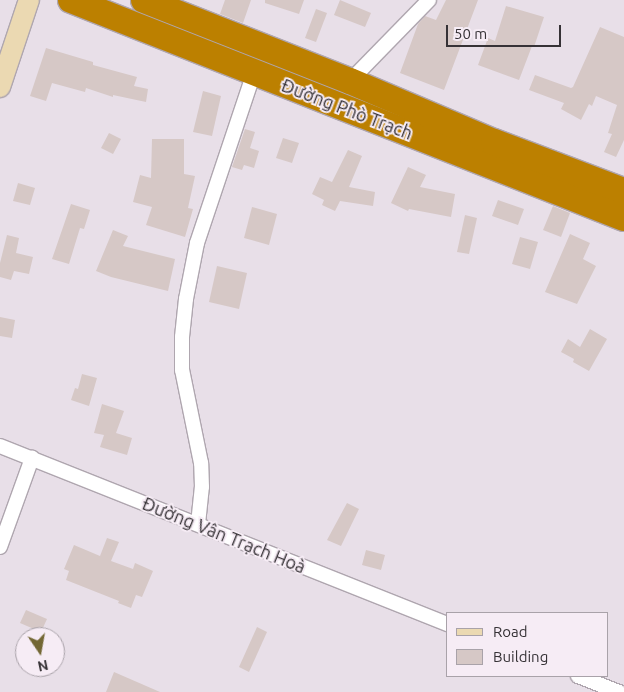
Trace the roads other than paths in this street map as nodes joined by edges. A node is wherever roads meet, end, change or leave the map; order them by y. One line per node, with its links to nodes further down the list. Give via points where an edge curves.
1 (29, 0): 7 (street)
2 (71, 0): 5 (highway, Đường Phò Trạch)
3 (144, 0): 6 (highway, Đường Phò Trạch)
4 (429, 0): 6 (street)
5 (254, 73): 8 (highway, Đường Phò Trạch); 13 (street, via 197,243 186,299 182,370 201,463)
6 (350, 81): 8 (highway, Đường Phò Trạch)
7 (0, 87)
8 (490, 152): 9 (highway, Đường Phò Trạch); 10 (highway, Đường Phò Trạch)
9 (624, 191)
10 (624, 218)
11 (0, 446): 12 (street, Đường Vân Trạch Hoà)
12 (32, 458): 13 (street, Đường Vân Trạch Hoà); 14 (street)
13 (198, 524): 15 (street, Đường Vân Trạch Hoà)
14 (0, 547)
15 (446, 623)
16 (581, 677): 17 (street)
17 (619, 692)

